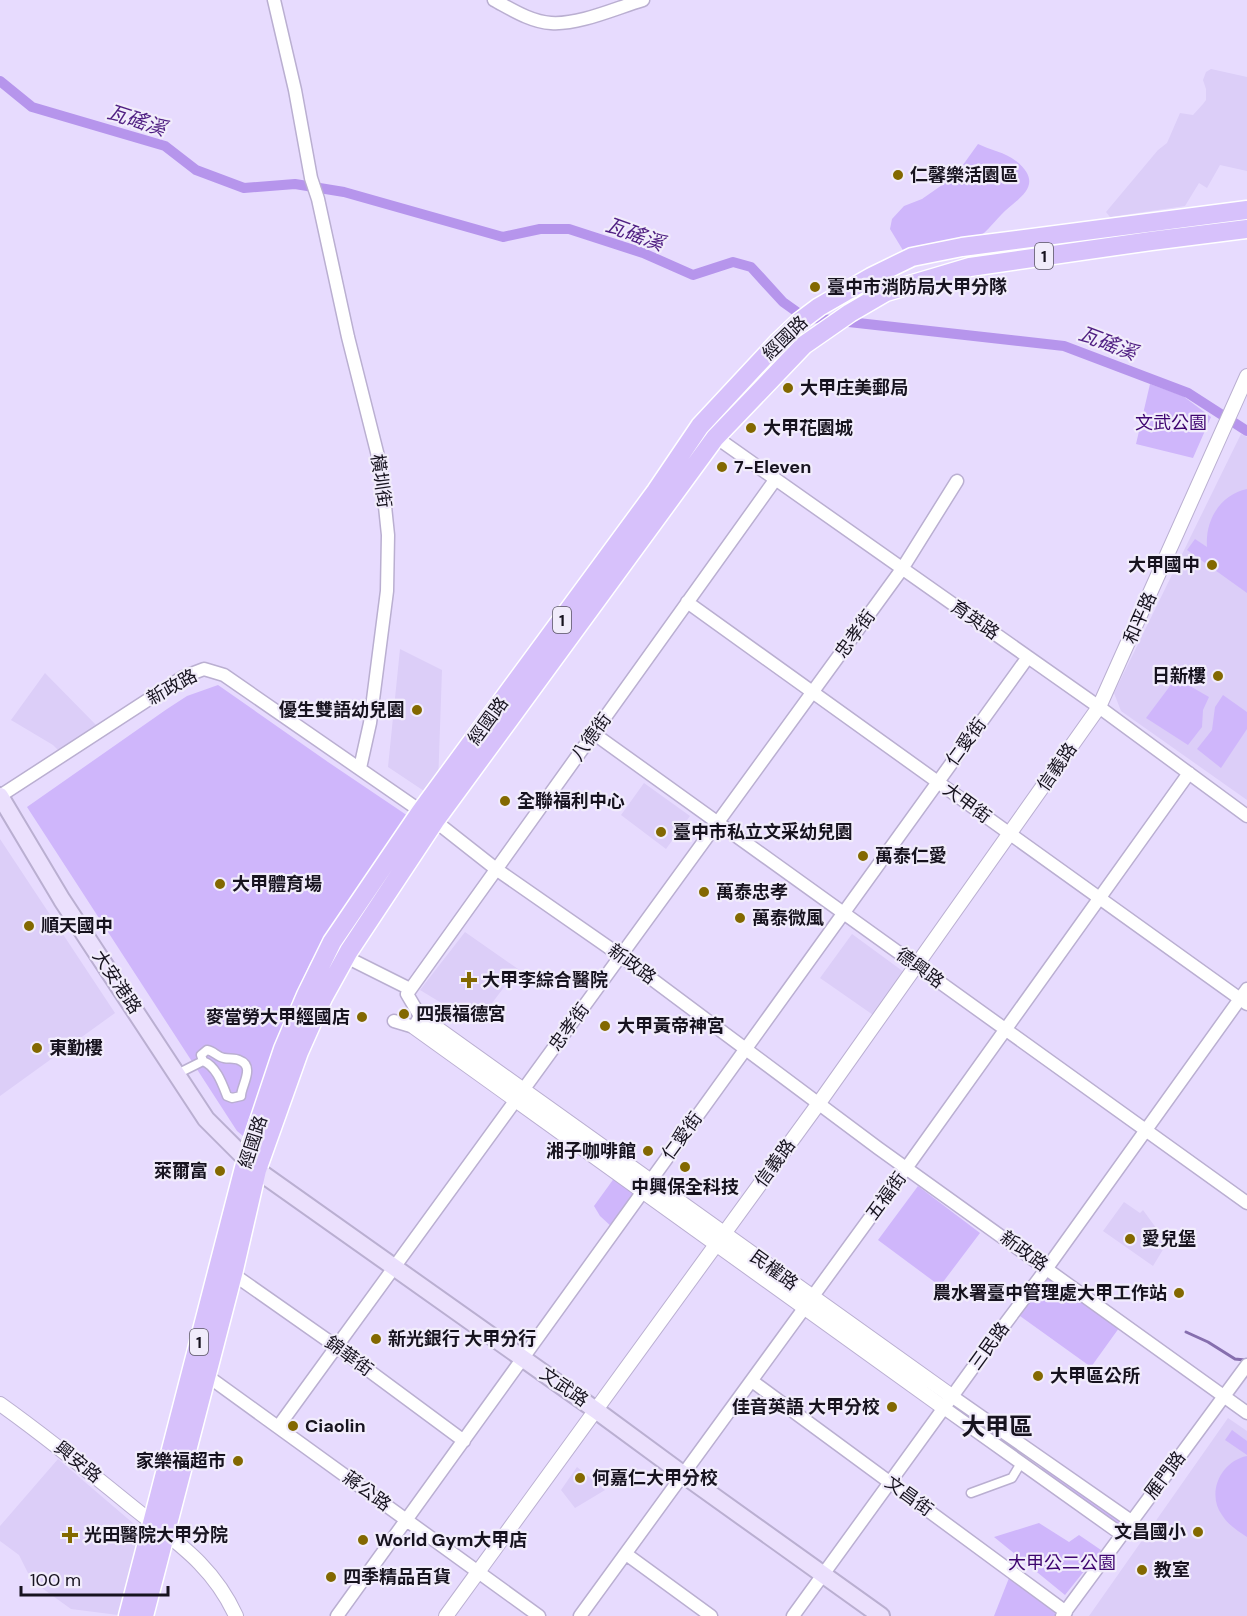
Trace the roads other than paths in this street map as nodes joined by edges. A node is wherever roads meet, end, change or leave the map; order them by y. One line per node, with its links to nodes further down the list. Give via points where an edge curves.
1 (274, 0): 17 (street, 橫圳街, via 311,178 381,468 388,535 387,591 370,723)
2 (494, 0): 3 (street, via 523,15 551,23)
3 (643, 0)
4 (1247, 210): 7 (main road, 經國路 / 1, via 912,257 819,307 800,322)
5 (1247, 229): 8 (main road, 經國路 / 1, via 970,267 886,291 798,350)
6 (1247, 376): 15 (street, 和平路)
7 (700, 426): 8 (street, 育英路); 21 (main road, 經國路 / 1)
8 (715, 438): 9 (street, 育英路); 21 (main road, 經國路 / 1)
9 (775, 480): 11 (street, 育英路); 12 (street, 八德街)
10 (957, 481): 11 (street, 忠孝街)
11 (902, 569): 13 (street, 育英路); 14 (street, 忠孝街)
12 (687, 602): 14 (street, 大甲街); 16 (street, 八德街)
13 (1028, 657): 15 (street, 育英路); 19 (street, 仁愛街)
14 (813, 692): 19 (street, 大甲街); 23 (street, 忠孝街)
15 (1099, 707): 18 (street, 育英路); 24 (street, 信義路)
16 (593, 734): 23 (street, 德興路); 25 (street, 八德街)
17 (360, 768): 20 (street, 新政路, via 224,675 204,669 183,677); 21 (street, 新政路)
18 (1189, 773): 22 (street, 育英路); 26 (street, 五福街)
19 (938, 782): 24 (street, 大甲街); 27 (street, 仁愛街)
20 (0, 796): 39 (main road, 大安港路, via 62,900)
21 (428, 816): 25 (street, 新政路); 29 (main road, 經國路 / 1); 43 (main road, 經國路 / 1, via 332,942 284,1049)
22 (1247, 816)
23 (718, 823): 27 (street, 德興路); 28 (street, 忠孝街)
24 (1010, 833): 26 (street, 大甲街); 30 (street, 信義路)
25 (496, 869): 28 (street, 新政路); 32 (street, 八德街)
26 (1100, 898): 33 (street, 大甲街); 36 (street, 五福街)
27 (843, 913): 30 (street, 德興路); 37 (street, 仁愛街)
28 (621, 956): 37 (street, 新政路); 40 (street, 忠孝街)
29 (346, 957): 32 (street); 43 (main road, 經國路 / 1, via 323,998)
30 (916, 966): 36 (street, 德興路); 41 (street, 信義路)
31 (363, 971): 32 (street)
32 (408, 992): 35 (street)
33 (1245, 997): 42 (street, 三民路)
34 (394, 1021): 35 (street)
35 (417, 1022): 40 (street, 民權路)
36 (1005, 1030): 42 (street, 德興路); 44 (street, 五福街)
37 (746, 1048): 41 (street, 新政路); 45 (street, 仁愛街)
38 (206, 1062): 38 (street, via 201,1055 207,1050 245,1064 248,1072 240,1096 227,1096 221,1080); 39 (street)
39 (177, 1074): 43 (main road, 大安港路, via 206,1119)
40 (520, 1095): 45 (street, 民權路); 48 (street, 忠孝街)
41 (819, 1103): 44 (street, 新政路); 47 (street, 信義路)
42 (1146, 1131): 46 (street, 德興路); 49 (street, 三民路)
43 (251, 1165): 48 (main road, 文武路); 50 (main road, 經國路 / 1); 55 (main road, 經國路 / 1)
44 (907, 1167): 49 (street, 新政路); 51 (street, 五福街)
45 (647, 1186): 47 (street, 民權路); 53 (street, 仁愛街)
46 (1247, 1203)
47 (721, 1239): 51 (street, 民權路); 60 (street, 信義路)
48 (394, 1268): 52 (street, 忠孝街); 53 (main road, 文武路)
49 (1047, 1269): 57 (street, 新政路); 58 (street, 三民路)
50 (233, 1274): 52 (street, 錦華街); 55 (main road, 經國路 / 1)
51 (809, 1302): 56 (street, 五福街); 58 (street, 民權路)
52 (337, 1347): 62 (street, 忠孝街); 63 (street, 錦華街)
53 (523, 1358): 60 (main road, 文武路); 63 (street, 仁愛街)
54 (1247, 1365): 57 (street, 雁門路)
55 (199, 1374): 62 (street, 蔣公路); 71 (main road, 經國路 / 1)
56 (752, 1381): 66 (street, 五福街); 67 (street, 文昌街)
57 (1224, 1396): 61 (street, 新政路); 70 (street, 雁門路)
58 (948, 1402): 64 (street, 民權路); 65 (street, 民權路); 67 (street, 三民路)
59 (0, 1404): 71 (street, 興安路)
60 (597, 1411): 66 (main road, 文武路); 74 (street, 信義路)
61 (1247, 1413)
62 (278, 1427): 69 (street, 蔣公路)
63 (464, 1441): 69 (street, 仁愛街)
64 (1039, 1456): 65 (street); 70 (street, 民權路)
65 (1027, 1467): 68 (street, via 1012,1478); 72 (street, 民權路)
66 (684, 1475): 73 (street, 五福街); 75 (main road, 文武路)
67 (890, 1483): 75 (street, 三民路); 76 (street, 文昌街)
68 (971, 1493)
69 (406, 1520): 74 (street, 蔣公路); 80 (street, 仁愛街)
70 (1131, 1521): 72 (street, 雁門路)
71 (159, 1528): 77 (main road, 經國路 / 1); 78 (main road, 經國路 / 1); 79 (street, 興安路, via 209,1571)
72 (1121, 1534): 76 (street, 雁門路)
73 (626, 1554): 83 (street, 五福街); 84 (street)
74 (478, 1572): 81 (street, 信義路); 82 (street, 蔣公路)
75 (824, 1574): 85 (street, 三民路); 86 (main road, 文武路)
76 (1064, 1614)
77 (128, 1616)
78 (144, 1616)
79 (236, 1616)
80 (337, 1616)
81 (446, 1616)
82 (539, 1616)
83 (580, 1616)
84 (711, 1616)
85 (793, 1616)
86 (881, 1616)

